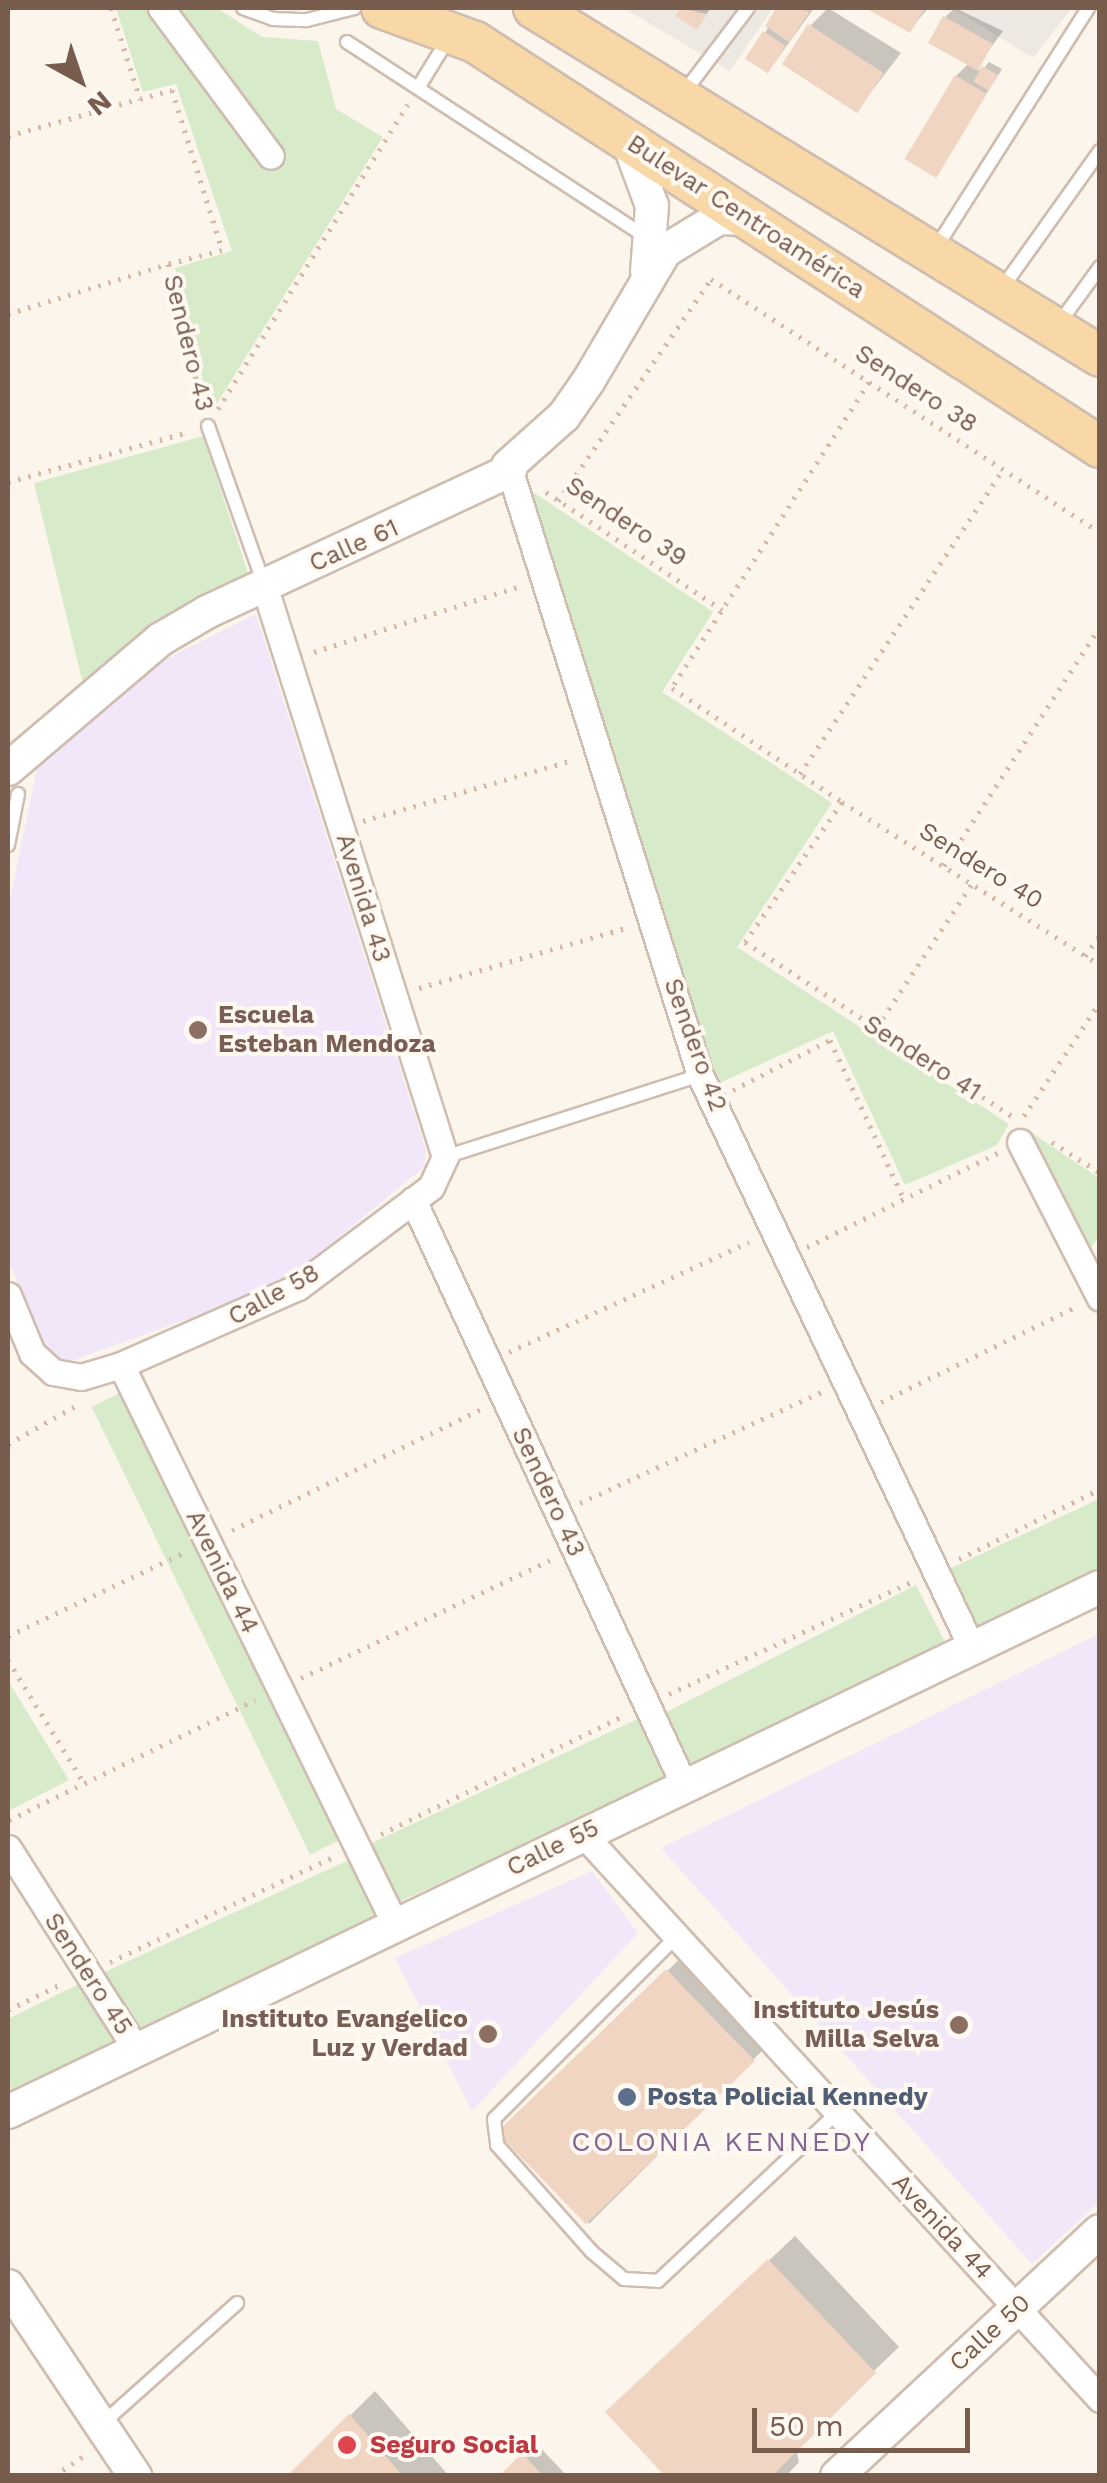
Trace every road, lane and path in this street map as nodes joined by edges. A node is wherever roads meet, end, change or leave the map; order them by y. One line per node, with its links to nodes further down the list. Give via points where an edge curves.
1 (112, 8): 13 (path)
2 (160, 8): 17 (street)
3 (243, 8): 4 (lane, via 273,20)
4 (354, 8)
5 (382, 8): 9 (main road, Bulevar Centroamérica)
6 (534, 8): 12 (main road)
7 (748, 8): 12 (lane)
8 (1088, 8): 20 (lane)
9 (452, 27): 11 (lane); 15 (main road, Bulevar Centroamérica)
10 (347, 42): 11 (lane)
11 (418, 88): 19 (lane); 29 (path)
12 (680, 97): 20 (main road)
13 (140, 99): 14 (path); 21 (path, Sendero 43, via 172,90 222,250)
14 (8, 136)
15 (628, 140): 18 (main road, Bulevar Centroamérica); 19 (street, Calle 61, via 648,188)
16 (1100, 151): 24 (lane)
17 (271, 156)
18 (748, 219): 23 (street, Calle 61, via 719,218 690,231); 30 (main road, Bulevar Centroamérica)
19 (653, 242): 23 (street, Calle 61)
20 (933, 253): 24 (main road)
21 (168, 264): 25 (path); 29 (path, Sendero 43)
22 (1100, 267): 26 (lane)
23 (646, 277): 31 (street, Calle 61, via 564,416)
24 (998, 293): 26 (main road)
25 (8, 314)
26 (1055, 328): 27 (main road)
27 (1100, 356)
28 (869, 382): 32 (path, Sendero 38); 34 (path, Sendero 38, via 711,279); 38 (path)
29 (208, 426): 33 (path); 37 (lane, Sendero 43)
30 (1100, 447)
31 (509, 468): 34 (path, Sendero 39); 36 (street, Sendero 42); 37 (street, Calle 61)
32 (1003, 470): 35 (path, Sendero 38); 42 (path)
33 (8, 482)
34 (558, 501): 38 (path, Sendero 39)
35 (1100, 533)
36 (544, 578): 40 (path); 41 (street, Sendero 42)
37 (264, 585): 40 (street, Avenida 43); 43 (street, Calle 61, via 161,639)
38 (722, 610): 42 (path, Sendero 40, via 672,688)
39 (1100, 627): 47 (path)
40 (288, 660): 45 (street, Avenida 43)
41 (599, 752): 45 (path); 49 (street, Sendero 42)
42 (800, 774): 44 (path, Sendero 40)
43 (13, 782): 46 (lane)
44 (842, 802): 47 (path, Sendero 40); 55 (path, Sendero 41, via 745,942)
45 (341, 828): 53 (street, Avenida 43)
46 (8, 845)
47 (944, 866): 48 (path, Sendero 40)
48 (972, 884): 51 (path, Sendero 40); 55 (path)
49 (652, 920): 53 (path); 56 (street, Sendero 42)
50 (1100, 935): 51 (path)
51 (1086, 956): 52 (path, Sendero 40)
52 (1100, 965)
53 (394, 995): 59 (street, Avenida 43)
54 (1100, 1002): 58 (path)
55 (876, 1028): 58 (path, Sendero 41)
56 (700, 1075): 57 (street, Sendero 42); 59 (lane)
57 (712, 1100): 61 (path, via 830,1040); 63 (street, Sendero 42)
58 (1013, 1138): 60 (path, Sendero 41); 61 (path); 66 (street)
59 (445, 1157): 62 (street, via 431,1187)
60 (1100, 1173)
61 (902, 1195): 64 (path)
62 (413, 1200): 67 (street, Sendero 43); 68 (street, Calle 58, via 298,1287)
63 (774, 1230): 64 (street, Sendero 42); 67 (path)
64 (787, 1258): 69 (street, Sendero 42)
65 (8, 1295): 68 (street, via 32,1353 53,1372 81,1377)
66 (1099, 1297): 71 (path)
67 (487, 1362): 70 (street, Sendero 43)
68 (124, 1371): 72 (path); 75 (street, Avenida 44)
69 (845, 1381): 71 (street, Sendero 42); 74 (path)
70 (504, 1398): 74 (street, Sendero 43); 75 (path)
71 (860, 1412): 77 (street, Sendero 42)
72 (8, 1444)
73 (1100, 1489): 77 (path)
74 (558, 1513): 76 (street, Sendero 43)
75 (208, 1542): 79 (path); 82 (street, Avenida 44)
76 (574, 1549): 82 (path); 83 (street, Sendero 43)
77 (935, 1571): 80 (street, Sendero 42); 83 (path)
78 (1100, 1587): 80 (street, Calle 55)
79 (8, 1636)
80 (972, 1648): 85 (street, Calle 55)
81 (8, 1660): 84 (path)
82 (279, 1688): 84 (path); 88 (street, Avenida 44)
83 (646, 1705): 85 (street, Sendero 43); 88 (path)
84 (84, 1783): 86 (path)
85 (682, 1783): 87 (street, Calle 55)
86 (8, 1820)
87 (583, 1834): 90 (street, Calle 55); 91 (street, Avenida 44)
88 (357, 1846): 90 (street, Avenida 44); 92 (path)
89 (8, 1848): 92 (street, Sendero 45)
90 (395, 1924): 94 (street, Calle 55)
91 (676, 1936): 96 (street, Avenida 44); 96 (lane, via 494,2119 497,2145 592,2252 624,2279 658,2281)
92 (86, 1972): 93 (path); 94 (street, Sendero 45)
93 (8, 2010)
94 (136, 2049): 95 (street, Calle 55)
95 (8, 2112)
96 (837, 2114): 100 (street, Avenida 44)
97 (1100, 2230): 100 (street, Calle 50)
98 (8, 2286): 102 (street)
99 (237, 2302): 102 (lane)
100 (1016, 2308): 101 (street, Avenida 44); 104 (street, Calle 50)
101 (1100, 2399)
102 (101, 2425): 103 (street)
103 (135, 2476)
104 (837, 2476)

